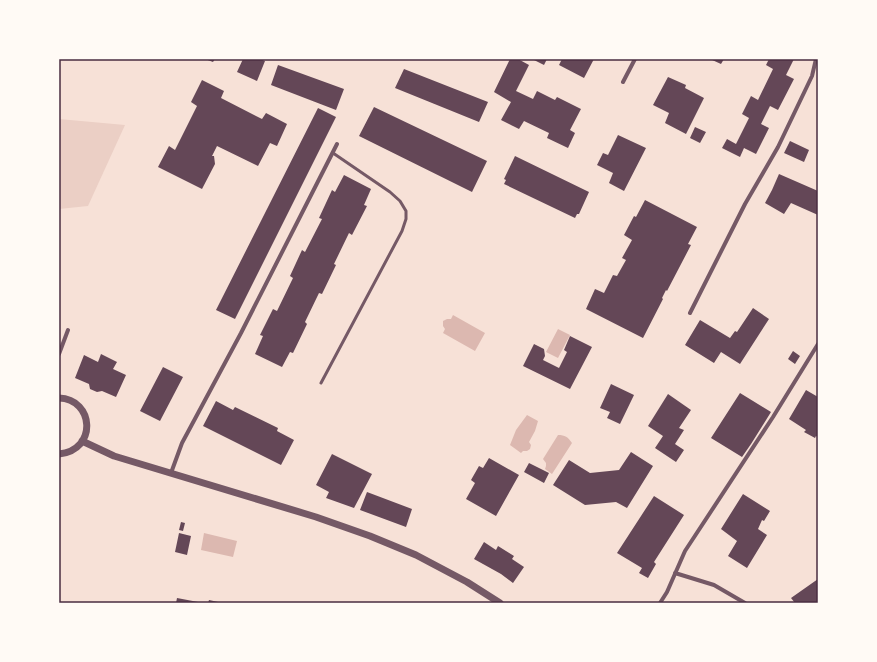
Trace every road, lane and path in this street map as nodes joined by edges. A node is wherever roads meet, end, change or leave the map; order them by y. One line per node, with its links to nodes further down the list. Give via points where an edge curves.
1 (635, 59): 3 (street)
2 (816, 59): 6 (street, via 812,76 778,147 745,204)
3 (623, 82)
4 (337, 144): 5 (street)
5 (333, 153): 10 (lane, via 400,201 406,211 406,219); 14 (street, via 182,443)
6 (690, 313)
7 (68, 330): 9 (street)
8 (818, 344): 15 (street, via 773,418 685,551)
9 (59, 354)
10 (321, 383)
11 (59, 398): 12 (street, via 70,400 77,405 86,418 86,434)
12 (82, 441): 13 (street, via 76,448); 14 (street, via 114,456)
13 (59, 454)
14 (171, 473): 16 (street, via 316,517 416,554)
15 (676, 573): 17 (street); 18 (street, via 714,586)
16 (500, 603)
17 (660, 603)
18 (745, 603)

